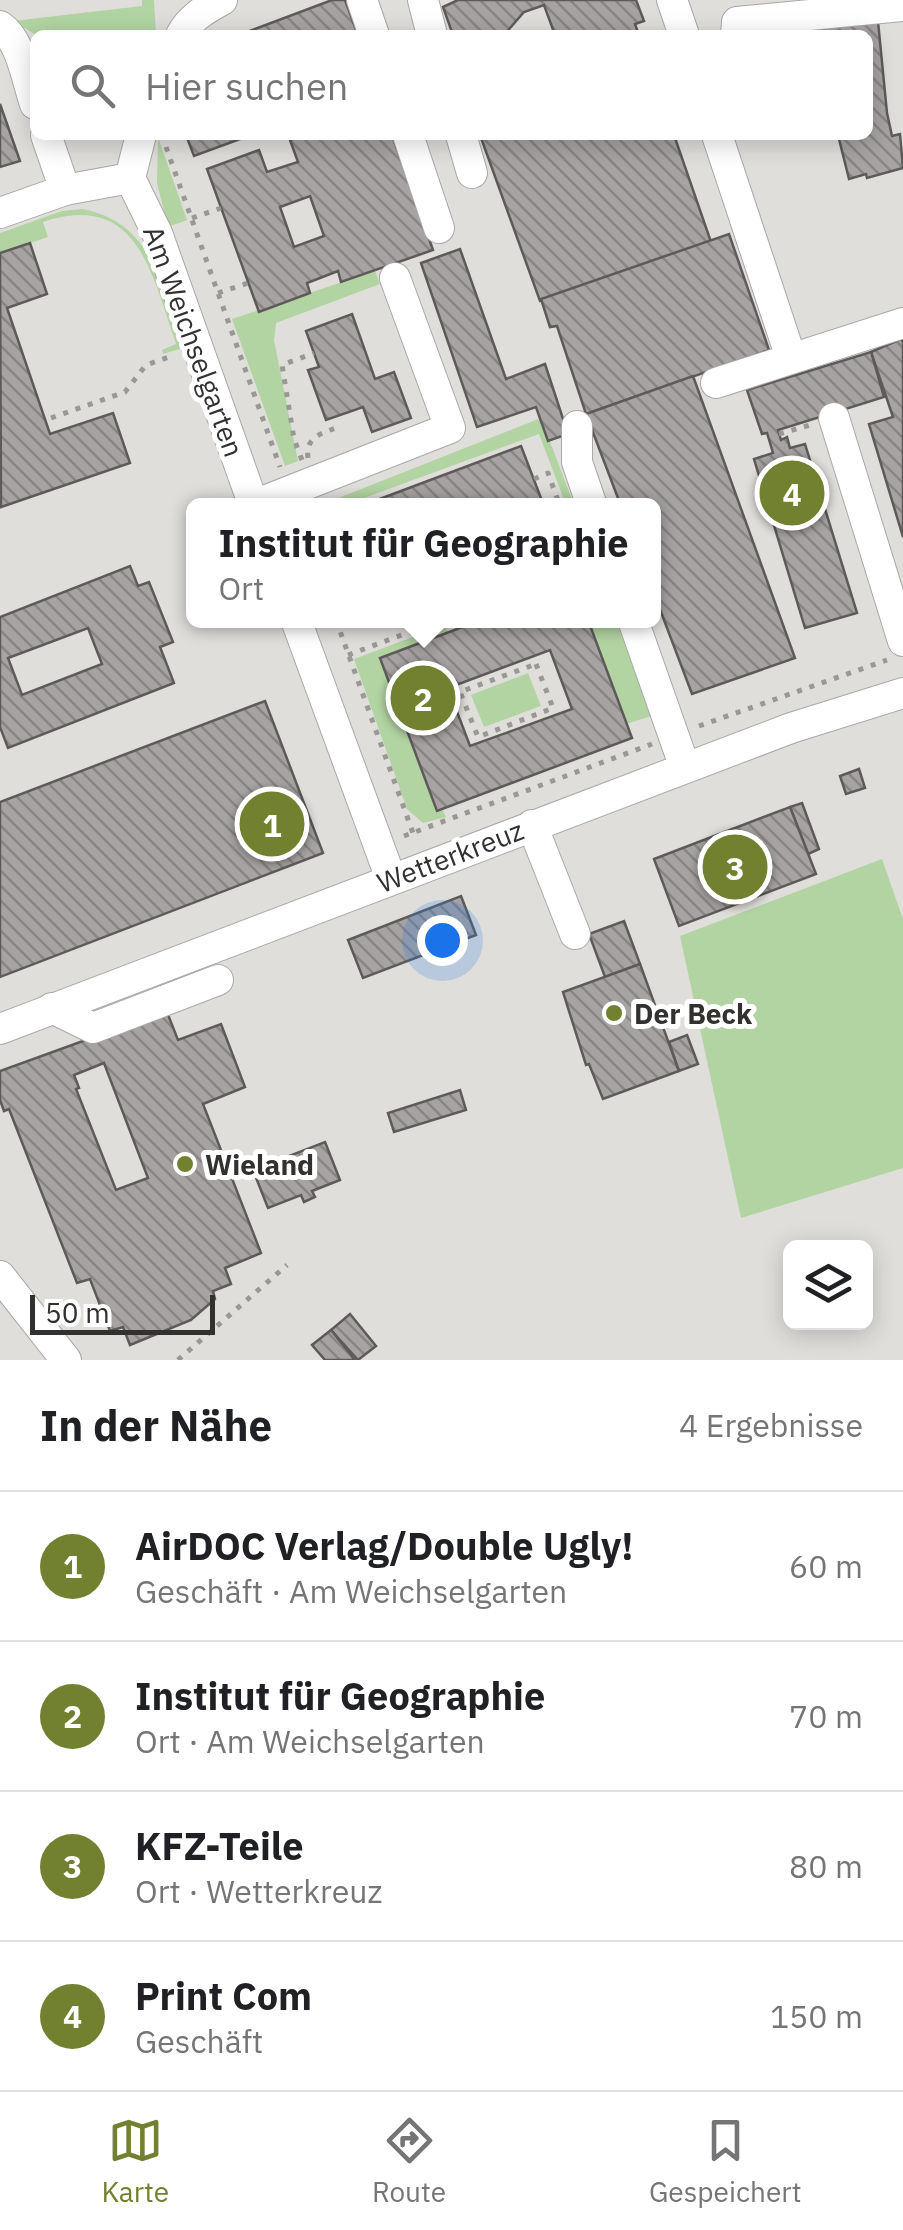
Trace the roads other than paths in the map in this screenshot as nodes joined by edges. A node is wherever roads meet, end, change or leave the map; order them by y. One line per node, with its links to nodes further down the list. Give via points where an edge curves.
1 (222, 0): 6 (street)
2 (362, 0): 8 (street)
3 (423, 0): 9 (street)
4 (672, 0): 10 (street)
5 (903, 6): 11 (street, via 736,22)
6 (182, 20)
7 (0, 26): 12 (street, via 8,31)
8 (372, 30)
9 (431, 30)
10 (682, 30)
11 (736, 30)
12 (30, 90)
13 (48, 140): 20 (street)
14 (140, 140): 19 (street)
15 (410, 140): 22 (street)
16 (462, 140): 18 (street)
17 (719, 140): 25 (street)
18 (472, 173)
19 (130, 178): 20 (street); 29 (street, Am Weichselgarten, via 157,233)
20 (65, 190): 21 (street)
21 (0, 213)
22 (439, 228)
23 (395, 278): 30 (street, via 450,428)
24 (903, 323): 25 (street)
25 (792, 358): 26 (street)
26 (716, 383)
27 (834, 418): 34 (street)
28 (577, 426): 31 (street, via 577,462)
29 (252, 498)
30 (271, 498)
31 (589, 498)
32 (299, 628): 38 (street)
33 (636, 628): 36 (street)
34 (896, 650)
35 (903, 693): 36 (street, Wetterkreuz)
36 (684, 768): 37 (street, Wetterkreuz)
37 (532, 825): 38 (street, Wetterkreuz); 39 (street)
38 (391, 879): 40 (street, Wetterkreuz)
39 (575, 934)
40 (204, 949): 41 (street, Wetterkreuz); 41 (street, via 224,994 93,1028)
41 (52, 1008): 42 (street, Wetterkreuz)
42 (0, 1028)
43 (0, 1276): 44 (street)
44 (66, 1360)

